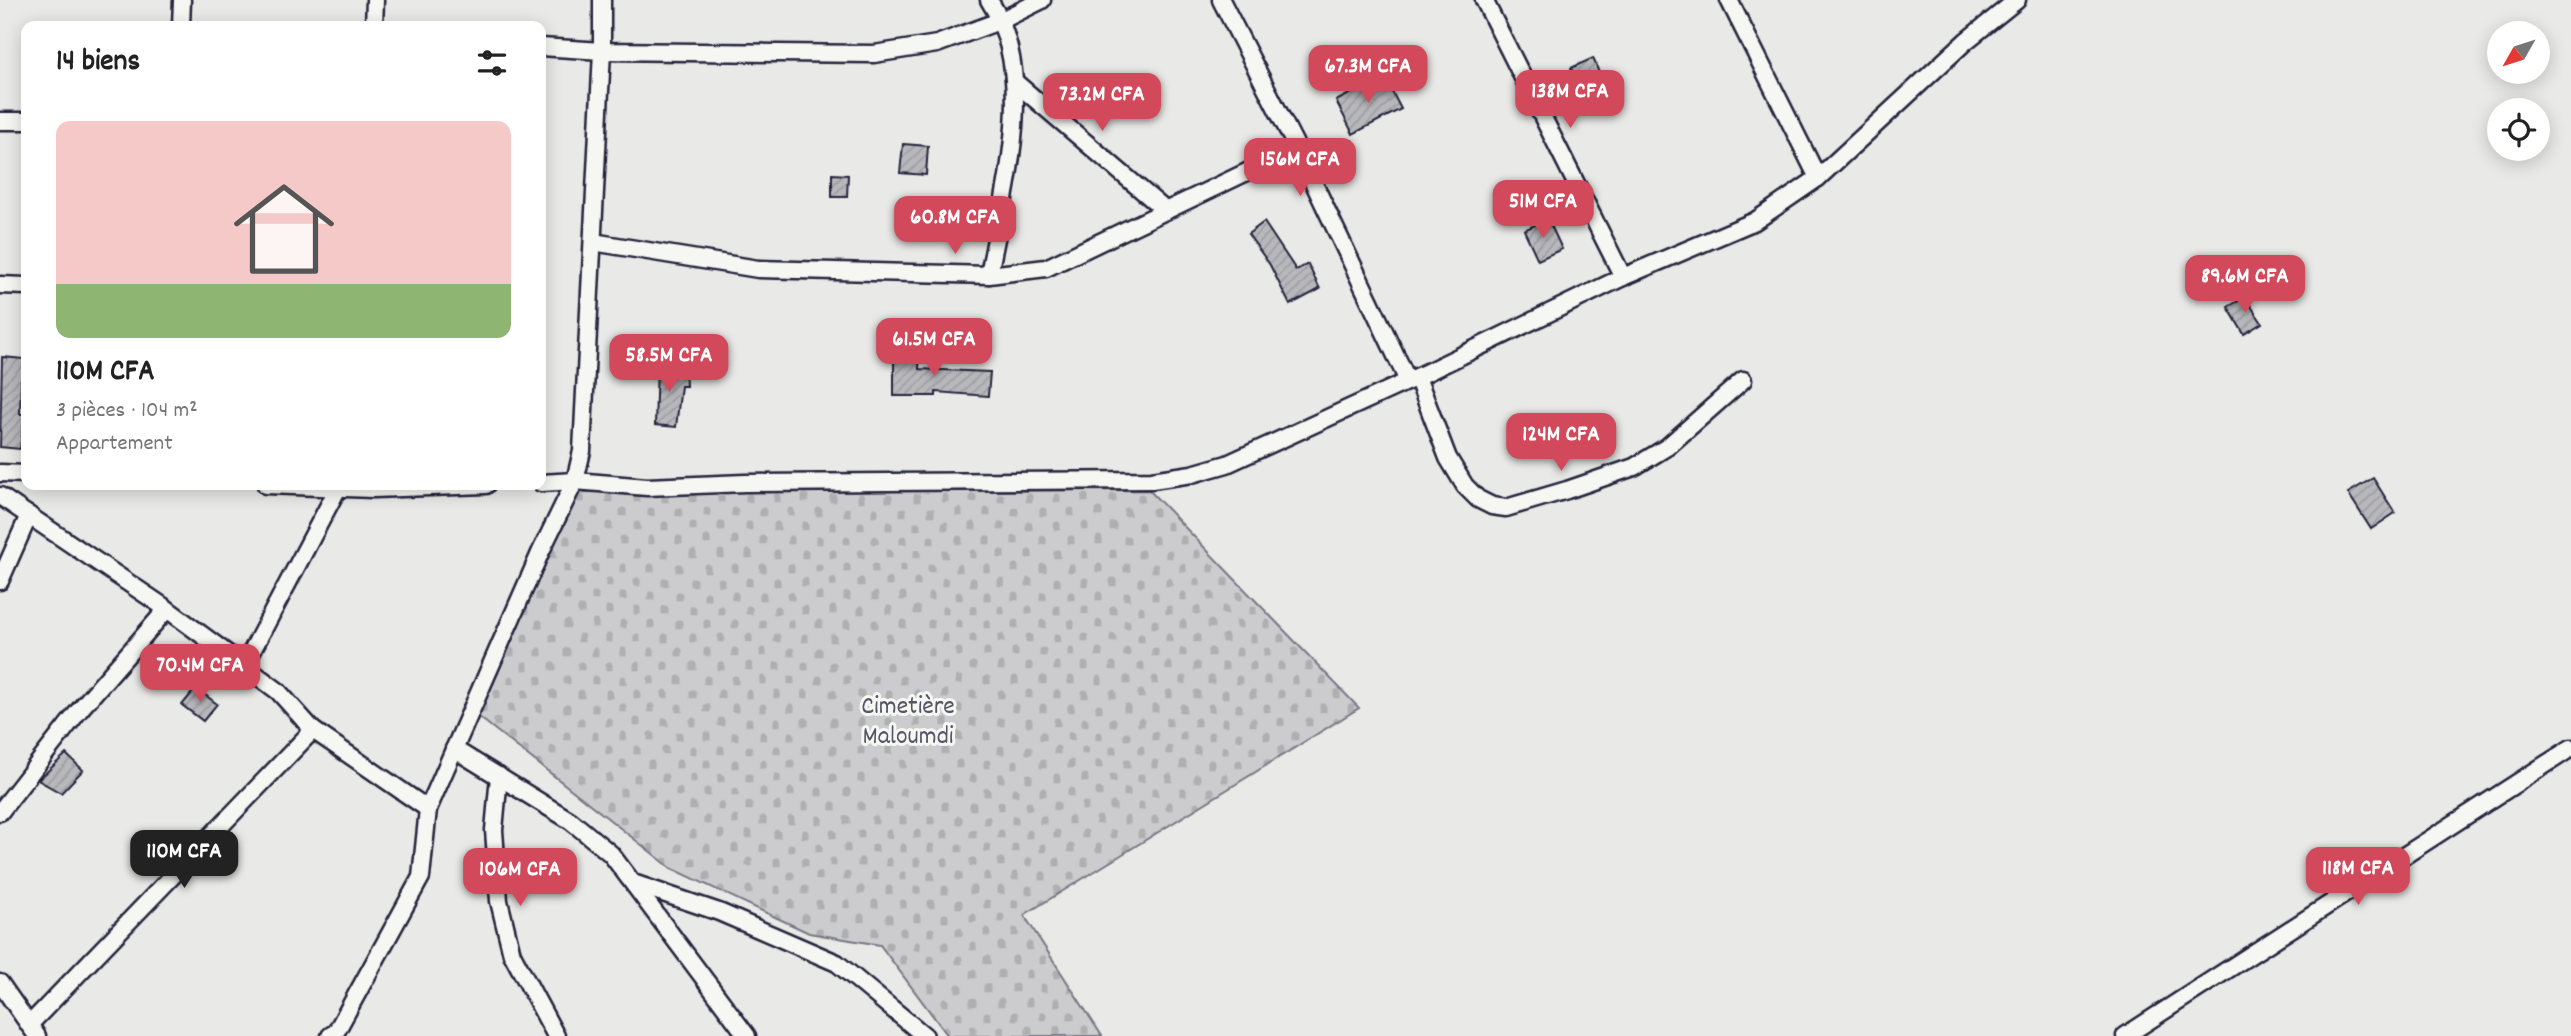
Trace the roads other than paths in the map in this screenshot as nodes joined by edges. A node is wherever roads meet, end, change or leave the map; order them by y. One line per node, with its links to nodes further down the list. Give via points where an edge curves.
1 (182, 0): 11 (street)
2 (375, 0): 12 (street)
3 (602, 0): 14 (street)
4 (989, 0): 10 (street)
5 (1042, 0): 10 (street)
6 (1221, 0): 18 (street)
7 (1484, 0): 23 (street)
8 (1729, 0): 19 (street)
9 (2017, 0): 19 (street)
10 (1002, 20): 14 (street, via 937,44 874,54); 15 (street)
11 (181, 21)
12 (374, 21)
13 (546, 47): 14 (street)
14 (602, 51): 21 (street)
15 (1015, 82): 20 (street); 22 (street, via 1013,138)
16 (0, 121): 17 (street)
17 (21, 121)
18 (1297, 148): 20 (street); 26 (street)
19 (1818, 178): 23 (street, via 1755,221)
20 (1166, 211): 22 (street, via 1046,268)
21 (593, 242): 22 (street, via 758,270); 30 (street, via 582,451)
22 (989, 275)
23 (1623, 277): 26 (street)
24 (0, 285): 25 (street)
25 (21, 286)
26 (1413, 379): 27 (street, via 1465,486 1478,499 1506,508 1634,467 1667,447); 30 (street, via 1227,464 1152,480 647,487)
27 (1743, 380)
28 (0, 473): 29 (street)
29 (21, 474)
30 (575, 481): 31 (street); 39 (street)
31 (546, 482)
32 (337, 490): 37 (street)
33 (0, 496): 34 (street)
34 (29, 515): 35 (street); 36 (street)
35 (0, 581)
36 (167, 609): 37 (street); 43 (street, via 81,708)
37 (244, 666): 38 (street, via 278,691)
38 (313, 730): 42 (street); 46 (street)
39 (454, 748): 41 (street); 42 (street)
40 (2571, 748): 51 (street)
41 (499, 776): 44 (street, via 571,821 611,853); 48 (street, via 494,830 499,901 512,954)
42 (428, 809): 47 (street, via 421,877)
43 (0, 812)
44 (633, 883): 49 (street); 50 (street, via 719,912 837,963)
45 (0, 983): 46 (street)
46 (33, 1031)
47 (335, 1035)
48 (556, 1036)
49 (747, 1036)
50 (925, 1036)
51 (2125, 1036)

